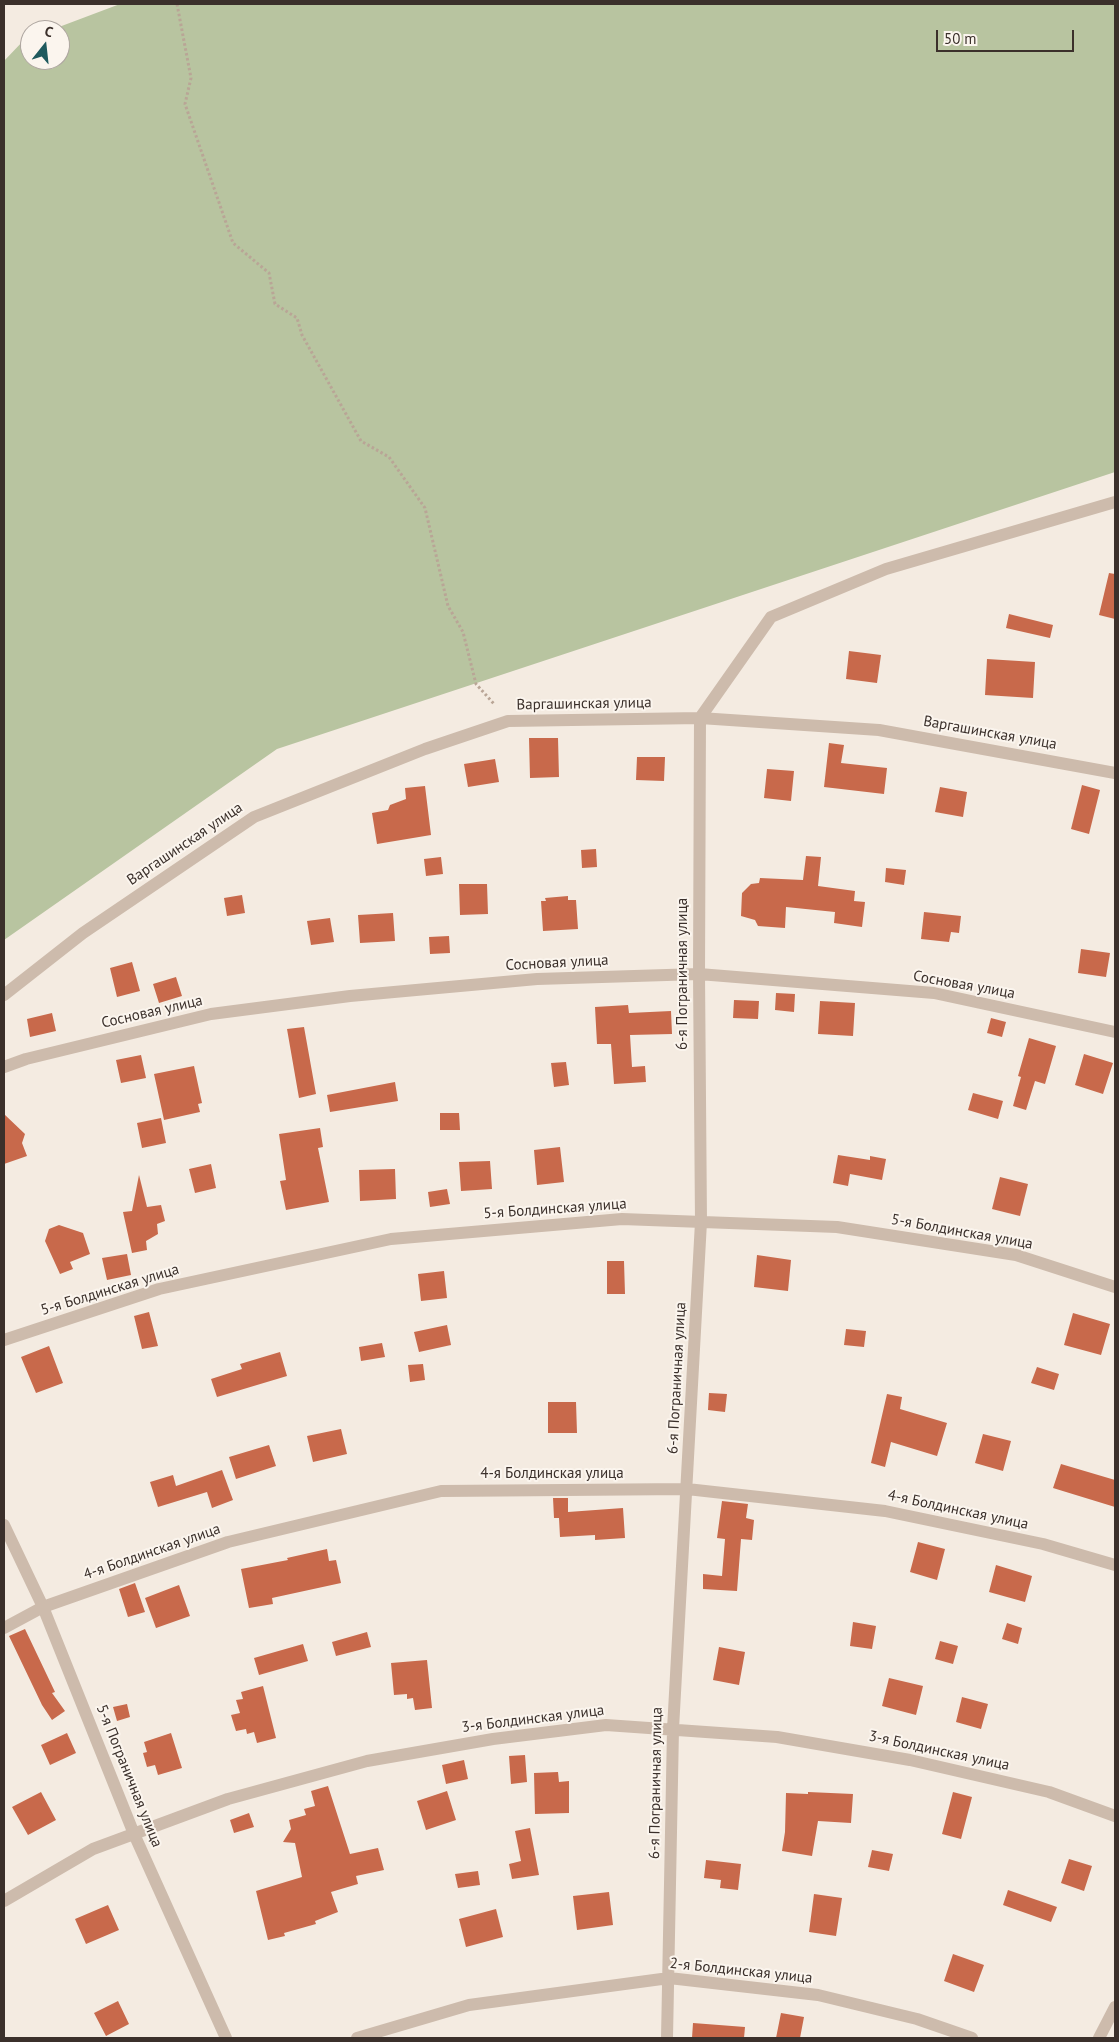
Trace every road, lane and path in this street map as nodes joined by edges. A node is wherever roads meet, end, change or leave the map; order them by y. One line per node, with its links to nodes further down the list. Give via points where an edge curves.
1 (178, 4): 3 (path, via 191,78 185,104 233,243 269,273 276,304 297,318 302,335 360,441 389,457 425,508 448,606 463,632 476,684)
2 (1115, 502): 4 (street, via 886,569 772,618)
3 (495, 705)
4 (700, 718): 5 (street, Варгашинская улица, via 879,730); 6 (street, 6-я Пограничная улица); 7 (street, Варгашинская улица, via 508,721 425,749 263,813 83,933)
5 (1115, 773)
6 (699, 974): 8 (street, Сосновая улица, via 934,993); 9 (street, Сосновая улица, via 537,979 350,996 221,1013); 10 (street, 6-я Пограничная улица)
7 (4, 995)
8 (1115, 1032)
9 (4, 1067)
10 (702, 1222): 11 (street, 5-я Болдинская улица, via 866,1231 1016,1255); 12 (street, 5-я Болдинская улица, via 622,1220 391,1238 159,1288); 13 (street, 6-я Пограничная улица)
11 (1115, 1287)
12 (4, 1340)
13 (688, 1489): 15 (street, 4-я Болдинская улица, via 885,1511 1043,1544); 16 (street, 4-я Болдинская улица, via 442,1491 228,1542); 18 (street, 6-я Пограничная улица)
14 (4, 1525): 16 (street, 5-я Пограничная улица)
15 (1115, 1565)
16 (43, 1607): 17 (street, 4-я Болдинская улица); 20 (street, 5-я Пограничная улица)
17 (4, 1628)
18 (673, 1730): 19 (street, 3-я Болдинская улица, via 777,1737 910,1760 1049,1792); 20 (street, 3-я Болдинская улица, via 606,1725 493,1739 367,1761 228,1798); 22 (street, 6-я Пограничная улица)
19 (1115, 1816)
20 (134, 1834): 21 (street, 3-я Болдинская улица, via 92,1849); 24 (street, 5-я Пограничная улица)
21 (4, 1902)
22 (669, 1978): 25 (street, 2-я Болдинская улица, via 469,2005); 26 (street, 6-я Пограничная улица); 27 (street, 2-я Болдинская улица, via 818,1995 917,2019)
23 (1115, 2008): 28 (street)
24 (226, 2038)
25 (357, 2038)
26 (667, 2038)
27 (972, 2038)
28 (1099, 2038)

